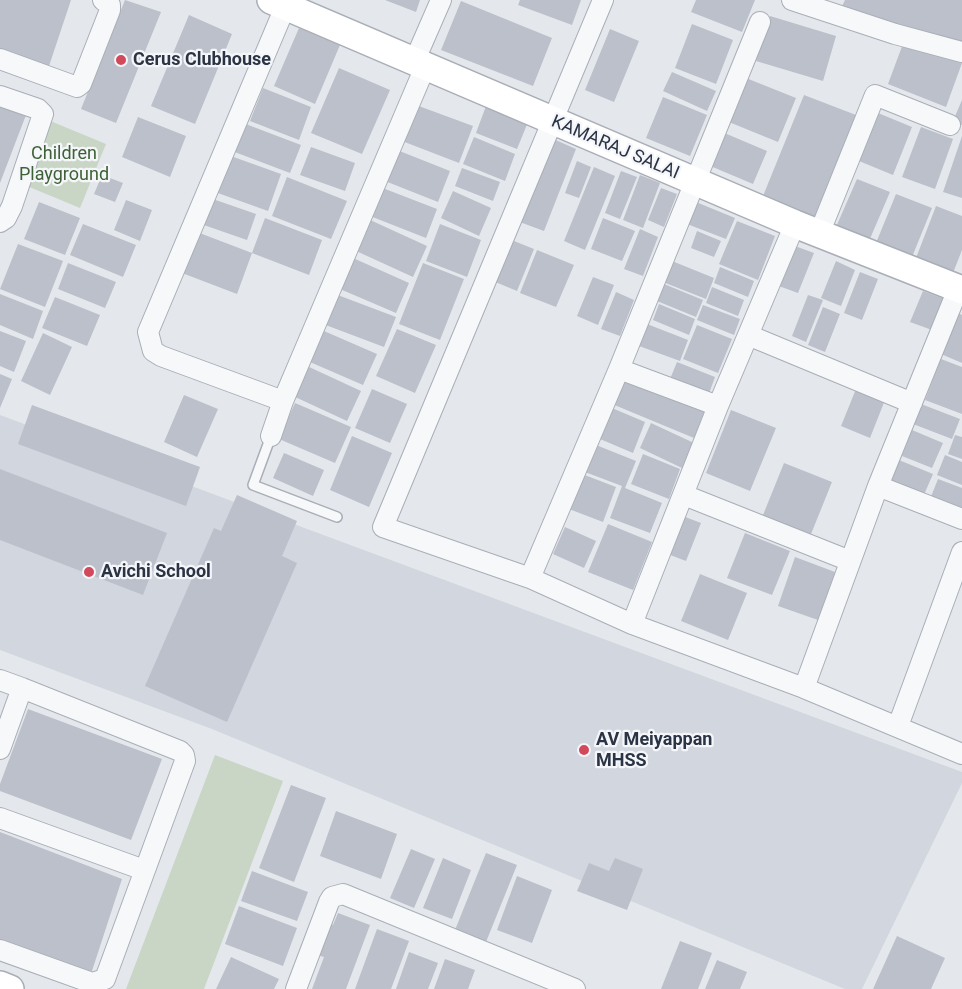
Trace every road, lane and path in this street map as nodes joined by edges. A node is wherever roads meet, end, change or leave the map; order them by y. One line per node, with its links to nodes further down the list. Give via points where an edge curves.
1 (104, 0): 8 (street, via 110,4 110,10 77,87)
2 (441, 0): 9 (street)
3 (603, 0): 11 (street)
4 (792, 0): 7 (street)
5 (282, 2): 9 (street, KAMARAJ SALAI); 19 (street, via 148,332 153,351 161,356)
6 (760, 22): 13 (street)
7 (962, 52)
8 (0, 59)
9 (420, 64): 11 (street, KAMARAJ SALAI); 19 (street)
10 (0, 96): 14 (street, via 43,114 12,206)
11 (553, 121): 13 (street, KAMARAJ SALAI); 29 (street, via 383,527)
12 (950, 125): 15 (street, via 875,95)
13 (696, 182): 15 (street, KAMARAJ SALAI); 18 (street)
14 (0, 222)
15 (807, 229): 16 (street, KAMARAJ SALAI); 17 (street)
16 (960, 290): 20 (street)
17 (748, 335): 20 (street); 21 (street)
18 (619, 369): 21 (street); 29 (street)
19 (283, 401): 22 (street)
20 (912, 403): 23 (street)
21 (718, 406): 24 (street)
22 (271, 436): 25 (lane, via 253,484)
23 (878, 486): 26 (street); 28 (street)
24 (684, 495): 28 (street); 30 (street)
25 (337, 517)
26 (962, 519)
27 (962, 552): 34 (street)
28 (850, 561): 33 (street)
29 (530, 578): 30 (street)
30 (632, 624): 33 (street)
31 (0, 680): 32 (street)
32 (22, 688): 35 (street); 38 (street, via 184,755)
33 (804, 688): 34 (street)
34 (898, 726): 36 (street)
35 (0, 749)
36 (962, 754)
37 (0, 818): 38 (street)
38 (144, 870): 39 (street, via 107,974 100,982 92,983)
39 (0, 950)
40 (0, 985): 41 (street)
41 (10, 989)
42 (296, 989): 43 (street, via 328,902 342,894)
43 (575, 989)

